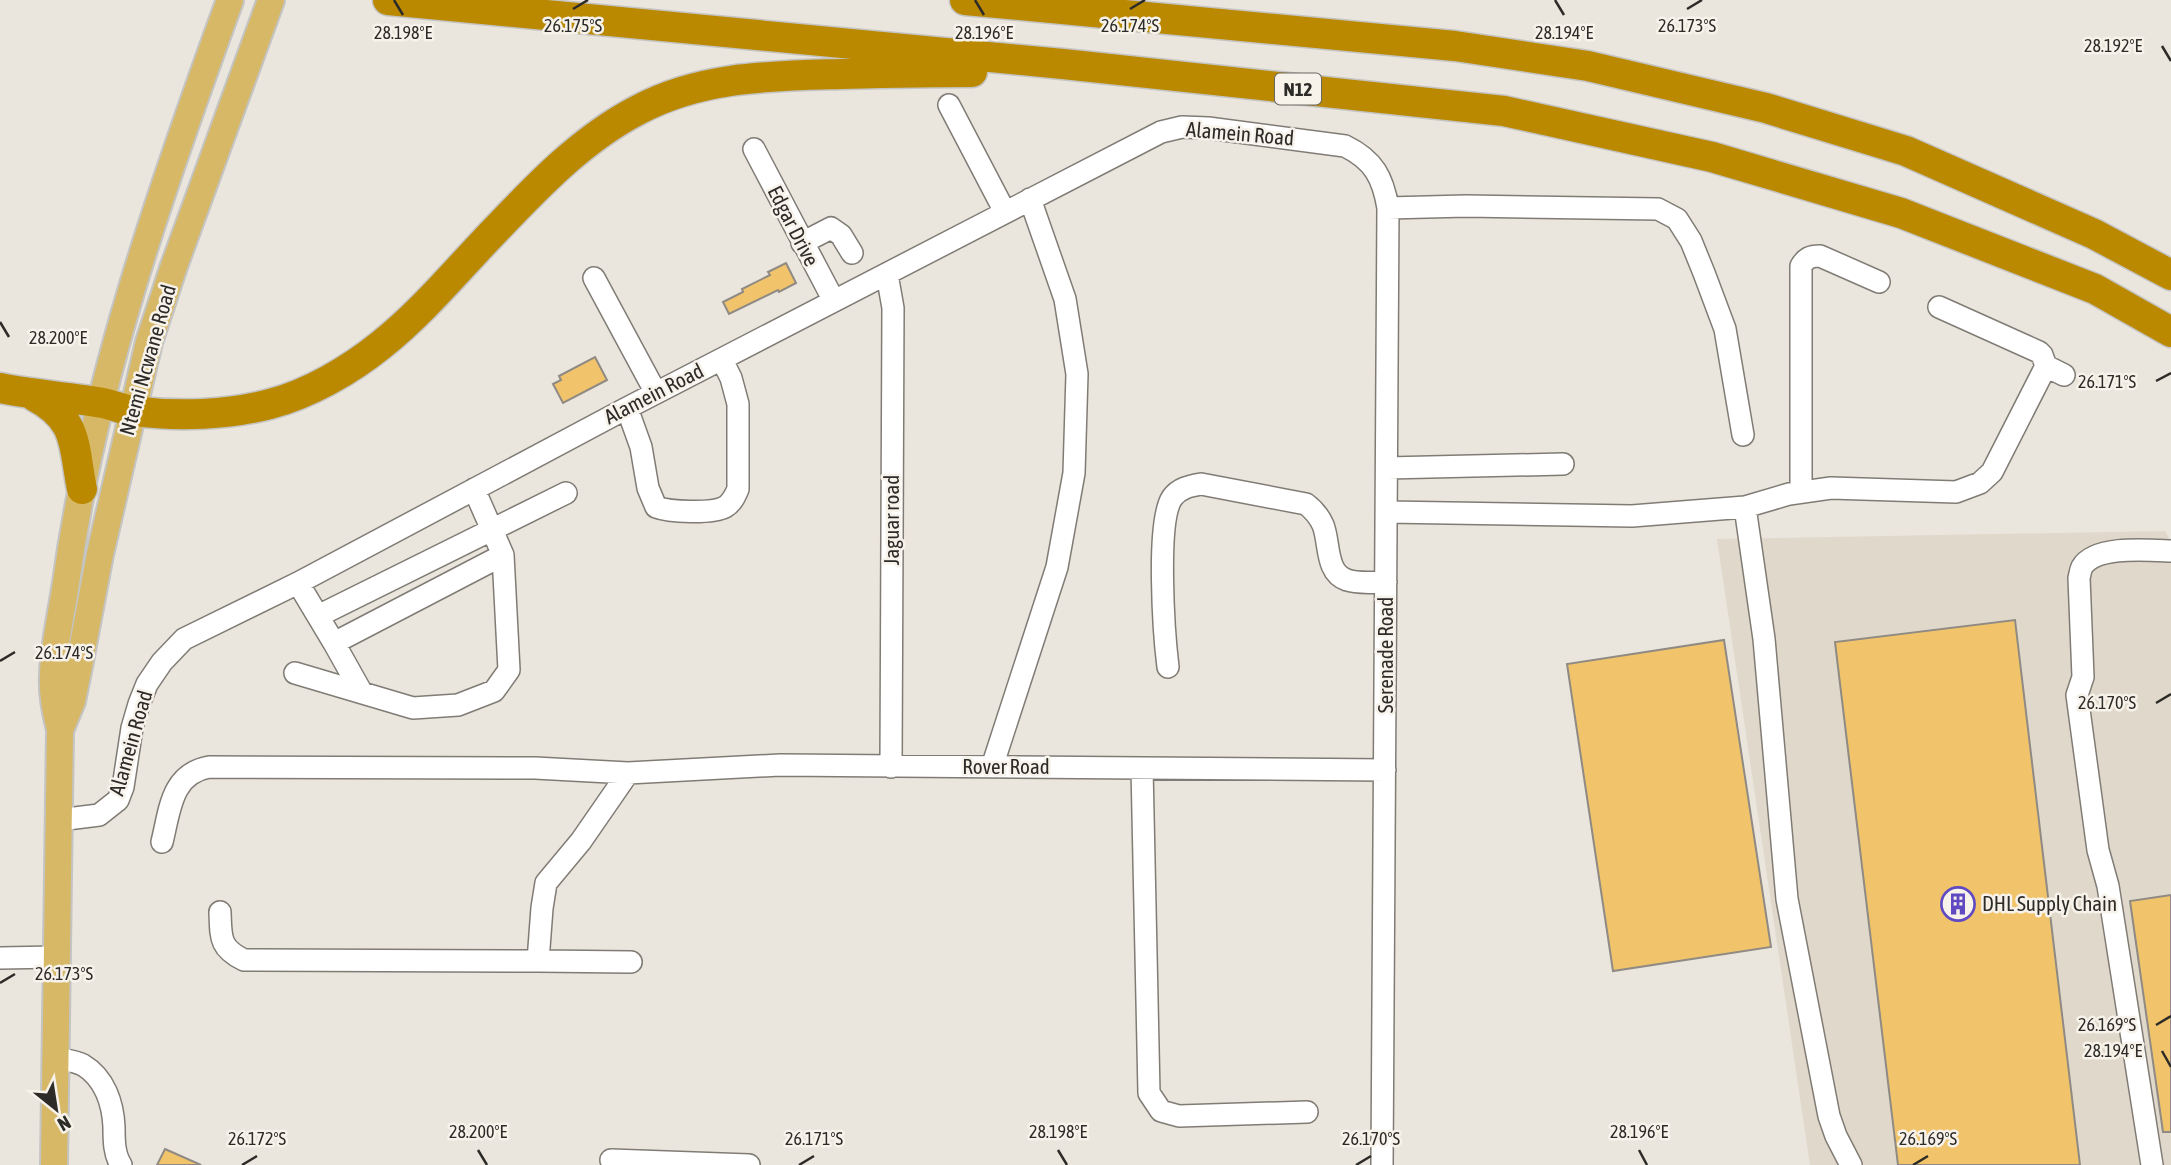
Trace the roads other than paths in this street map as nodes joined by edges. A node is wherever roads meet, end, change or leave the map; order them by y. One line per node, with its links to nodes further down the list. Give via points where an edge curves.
1 (230, 0): 26 (main road, Ntemi Ncwane Road, via 145,248)
2 (271, 0): 28 (main road, Ntemi Ncwane Road, via 174,265)
3 (388, 0): 6 (highway, N12)
4 (965, 0): 5 (highway)
5 (1057, 4): 16 (highway, via 1455,46 1588,66 1766,108 1906,151 2094,234)
6 (1063, 64): 21 (highway, N12, via 1504,111 1712,157 1901,213 2095,289); 28 (highway, via 1017,72 764,76 679,92 639,109 563,164 414,315 381,346 342,372 270,404 216,412)
7 (949, 106): 12 (street)
8 (754, 149): 13 (street, Edgar Drive)
9 (1361, 153): 10 (street, Alamein Road, via 1345,146 1182,127 1150,137); 11 (street, Serenade Road, via 1384,187)
10 (1030, 199): 12 (street, Alamein Road); 50 (street, via 1065,299 1077,374 1074,473 1057,567)
11 (1388, 208): 29 (street, via 1658,209 1677,219 1691,241 1725,329); 31 (street, Serenade Road)
12 (1004, 212): 15 (street, Alamein Road)
13 (802, 243): 14 (street, via 831,228); 19 (street, Edgar Drive)
14 (852, 253)
15 (887, 274): 19 (street, Alamein Road); 49 (street, Jaguar road, via 893,309)
16 (2171, 275)
17 (594, 278): 24 (street)
18 (1879, 282): 34 (street, via 1820,256 1806,259 1801,266)
19 (834, 301): 22 (street, Alamein Road)
20 (1939, 307): 34 (street, via 2039,352 2055,370 1992,472 1980,483 1955,492 1831,488)
21 (2171, 332)
22 (722, 360): 24 (street, Alamein Road); 27 (street, via 738,404 737,489 725,507 656,507)
23 (0, 388): 25 (highway)
24 (656, 393): 27 (street, Alamein Road)
25 (31, 394): 26 (highway); 32 (highway, via 56,410 70,428)
26 (102, 403): 28 (highway); 32 (main road, Ntemi Ncwane Road)
27 (627, 408): 33 (street, Alamein Road)
28 (132, 411): 48 (main road, Ntemi Ncwane Road, via 72,701)
29 (1744, 435)
30 (1563, 464): 31 (street)
31 (1387, 468): 37 (street, Serenade Road)
32 (82, 489): 48 (main road, Ntemi Ncwane Road, via 54,670 53,697)
33 (474, 489): 38 (street); 42 (street, Alamein Road)
34 (1801, 492): 36 (street)
35 (566, 493): 38 (street)
36 (1745, 506): 37 (street, via 1632,516); 71 (street, via 1764,639 1787,900 1829,1116)
37 (1387, 512): 41 (street, Serenade Road)
38 (492, 528): 40 (street); 43 (street)
39 (2171, 551): 72 (street, via 2108,552 2092,558 2079,578 2083,677 2077,695 2098,849 2108,886)
40 (503, 555): 44 (street); 47 (street, via 509,670 494,691 458,705 413,708)
41 (1386, 582): 45 (street, via 1349,581 1337,574 1324,527 1317,512 1306,504 1201,484 1184,488 1172,497 1166,513 1163,607); 52 (street, Serenade Road)
42 (298, 583): 43 (street); 54 (street, Alamein Road, via 184,639 170,651 139,704 118,800 99,815)
43 (318, 616): 44 (street)
44 (334, 643): 47 (street)
45 (1168, 667)
46 (295, 673): 47 (street)
47 (362, 693)
48 (60, 730): 54 (main road, Ntemi Ncwane Road)
49 (891, 766): 50 (street, Rover Road); 53 (street, Rover Road, via 780,765)
50 (992, 767): 51 (street, Rover Road)
51 (1142, 768): 52 (street, Rover Road); 62 (street, via 1149,1093 1161,1111 1179,1116)
52 (1385, 770): 70 (street, Serenade Road)
53 (628, 773): 55 (street, Rover Road, via 209,766 183,779); 59 (street, via 546,883)
54 (59, 820): 57 (main road, Ntemi Ncwane Road)
55 (162, 842)
56 (220, 912): 59 (street, via 226,949 244,961)
57 (57, 957): 58 (street); 61 (main road, Ntemi Ncwane Road)
58 (0, 958)
59 (538, 961): 60 (street)
60 (631, 962)
61 (56, 1058): 63 (main road, Ntemi Ncwane Road); 68 (street, via 81,1064 107,1091)
62 (1307, 1112)
63 (55, 1135): 65 (main road); 66 (main road, Ntemi Ncwane Road); 67 (main road)
64 (611, 1160): 69 (street)
65 (41, 1165)
66 (54, 1165)
67 (72, 1165)
68 (121, 1165)
69 (749, 1165)
70 (1382, 1165)
71 (1851, 1165)
72 (2152, 1165)

